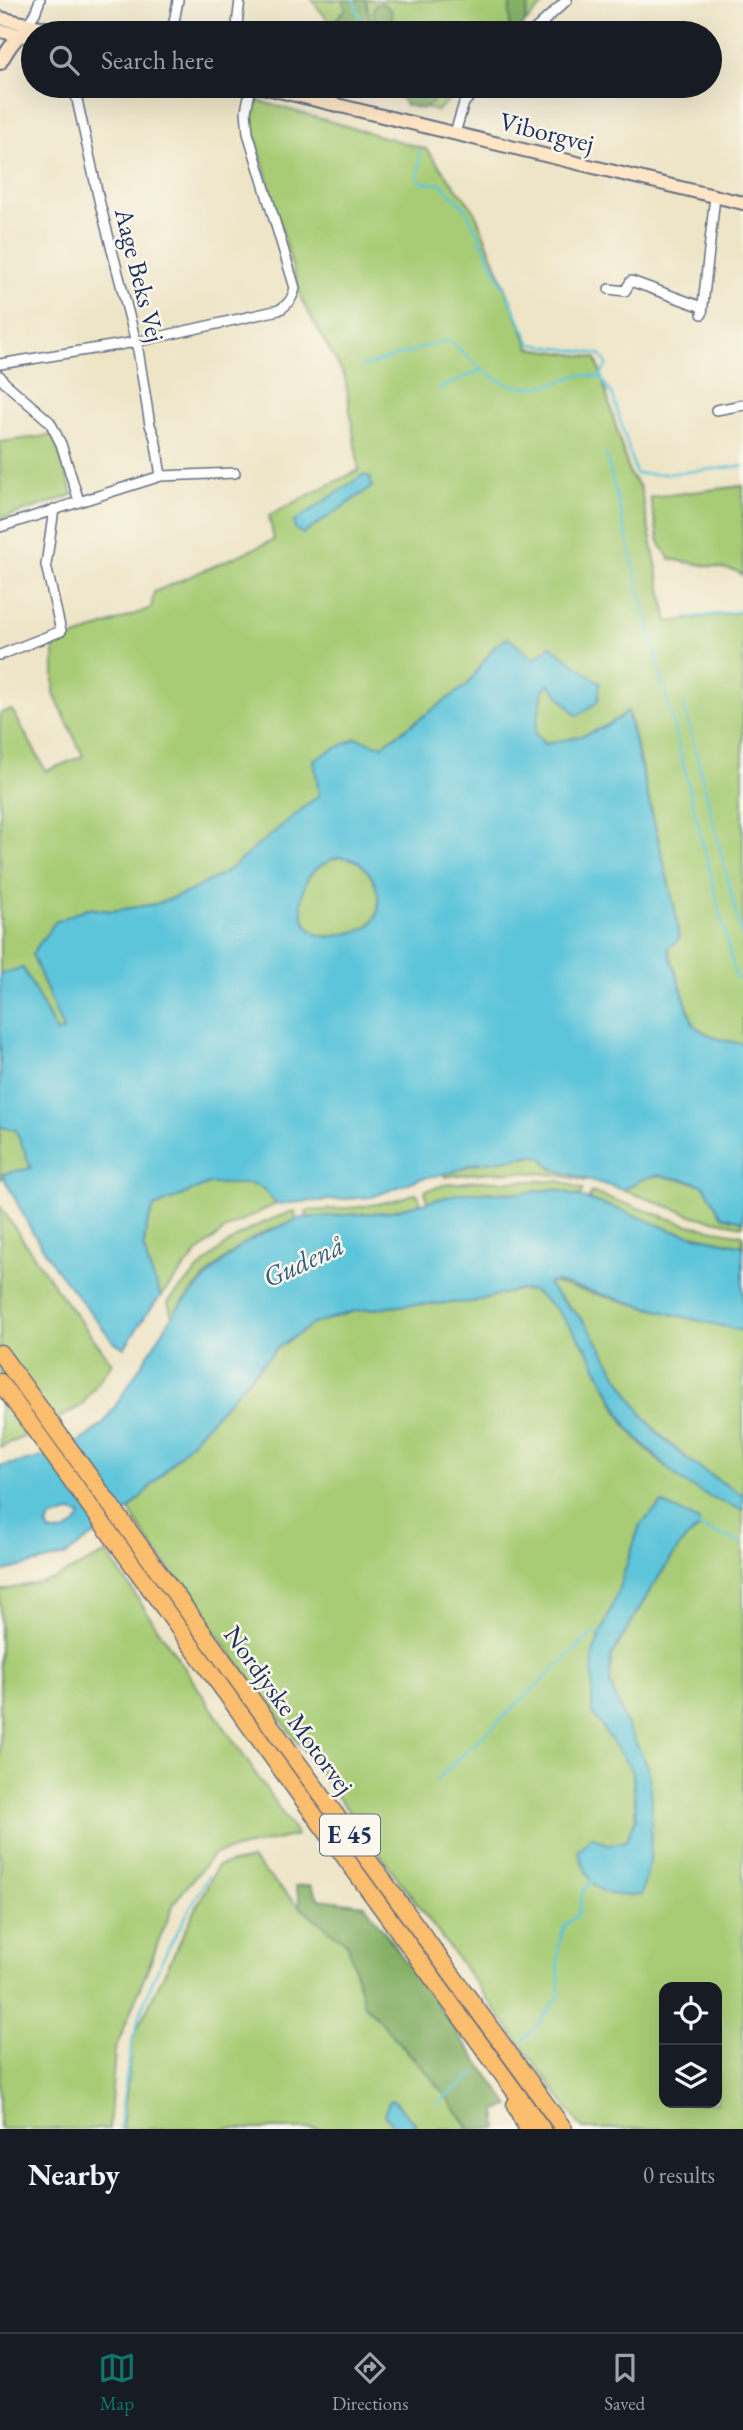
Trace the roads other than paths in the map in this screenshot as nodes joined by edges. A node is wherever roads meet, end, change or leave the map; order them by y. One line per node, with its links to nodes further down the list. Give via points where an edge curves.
1 (40, 0): 8 (street)
2 (178, 0): 9 (street)
3 (240, 0): 10 (street)
4 (560, 0): 7 (street)
5 (567, 0): 7 (street)
6 (0, 18): 11 (street)
7 (545, 19)
8 (30, 21)
9 (174, 21)
10 (237, 21)
11 (21, 22)
12 (0, 24): 13 (street)
13 (21, 26)
14 (0, 31): 16 (street)
15 (21, 33): 16 (street)
16 (19, 35): 17 (street)
17 (0, 63)
18 (77, 98): 26 (street, Aage Beks Vej)
19 (249, 98): 26 (street, via 246,122 295,288 292,299 279,310)
20 (308, 98): 22 (street, Viborgvej)
21 (468, 98): 22 (street)
22 (455, 133): 23 (street, Viborgvej)
23 (715, 197): 24 (street, Viborgvej); 25 (street, via 702,311 631,281 625,291)
24 (743, 203)
25 (609, 289)
26 (136, 342): 27 (street); 32 (street, Aage Beks Vej)
27 (0, 364)
28 (0, 376): 33 (street, via 56,431)
29 (743, 405): 30 (street)
30 (716, 410)
31 (235, 473): 32 (street)
32 (161, 476): 33 (street)
33 (79, 501): 34 (street)
34 (54, 509): 35 (street); 36 (street, via 46,565 61,631)
35 (0, 527)
36 (0, 655)
37 (0, 1353): 42 (highway, Nordjyske Motorvej / E 45)
38 (0, 1382): 39 (highway, Nordjyske Motorvej / E 45)
39 (355, 1872): 40 (highway, via 514,2103); 41 (highway, Nordjyske Motorvej / E 45)
40 (527, 2129)
41 (542, 2129)
42 (565, 2129)

